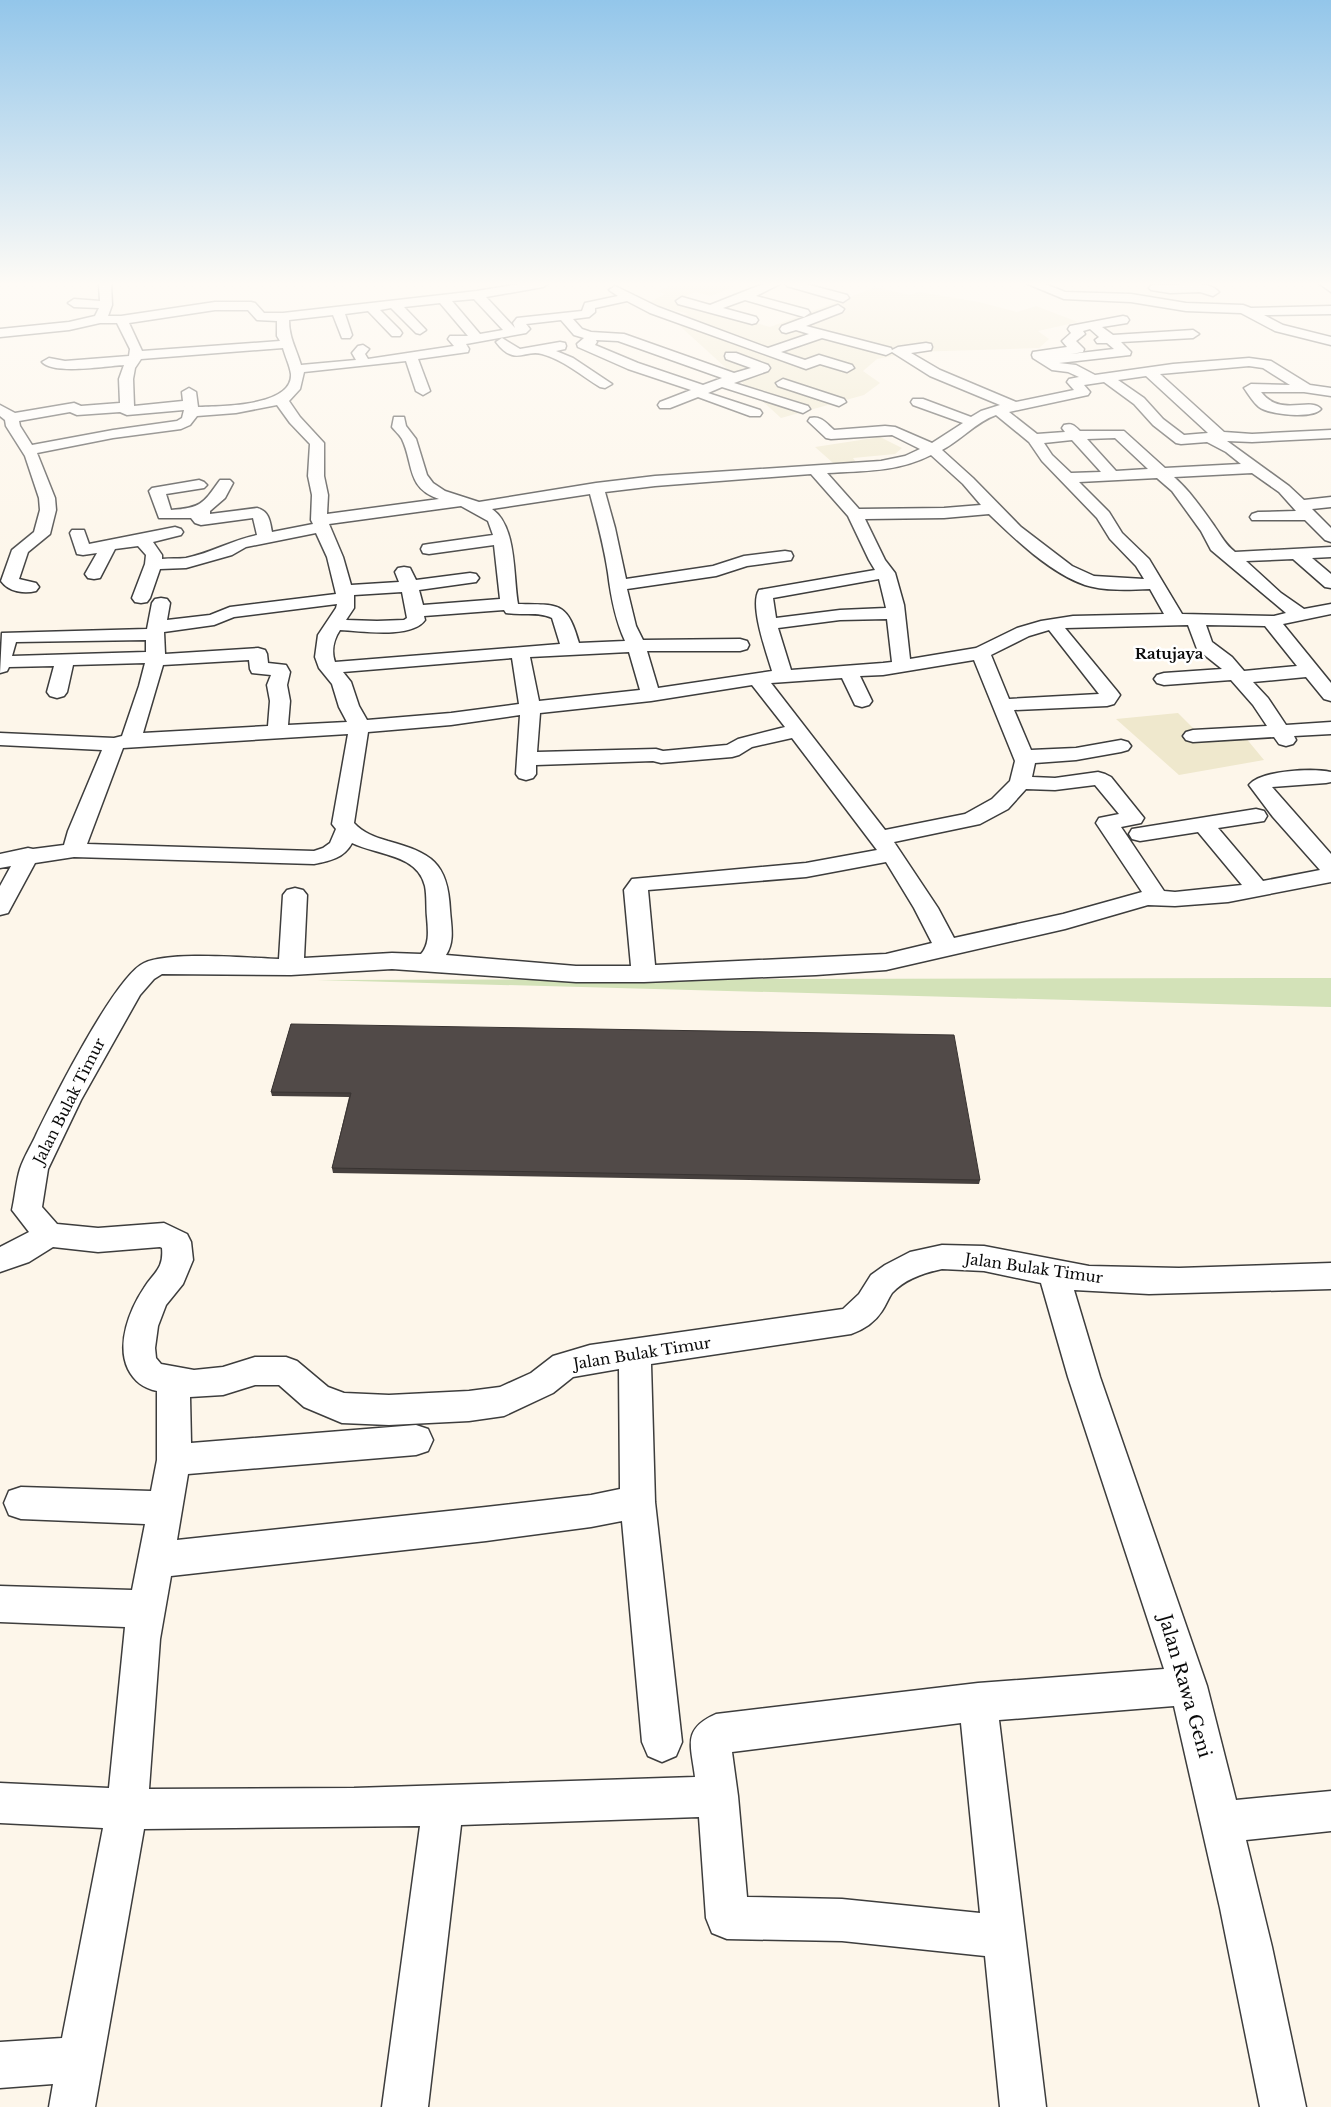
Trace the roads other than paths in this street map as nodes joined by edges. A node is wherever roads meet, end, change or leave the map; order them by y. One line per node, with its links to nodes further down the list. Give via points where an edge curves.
1 (126, 382): 27 (street)
2 (295, 382): 20 (street)
3 (420, 382): 16 (street)
4 (602, 382): 14 (street)
5 (675, 382): 17 (street)
6 (725, 382): 17 (street)
7 (731, 382): 19 (street)
8 (959, 382): 24 (street)
9 (1074, 382): 24 (street, via 1083,391 1081,393)
10 (1107, 382): 43 (street, via 1139,401)
11 (1160, 382): 39 (street)
12 (1295, 382): 15 (street)
13 (783, 383): 19 (street); 21 (street)
14 (605, 384)
15 (1306, 389): 18 (street); 29 (street, via 1251,388 1261,403 1270,409)
16 (423, 391)
17 (700, 392): 25 (street, via 669,403); 31 (street)
18 (1331, 392)
19 (756, 394): 28 (street)
20 (281, 400): 23 (street, via 236,409); 63 (street, via 317,443)
21 (839, 402)
22 (918, 402): 35 (street)
23 (190, 403): 27 (street); 37 (street, via 191,416 180,425)
24 (1014, 406): 30 (street)
25 (692, 408)
26 (0, 409): 32 (street)
27 (127, 409): 32 (street, via 77,411 74,407); 37 (street, via 115,418)
28 (803, 409)
29 (1314, 409)
30 (998, 410): 35 (street); 42 (street)
31 (755, 413)
32 (12, 418): 46 (street, via 13,426)
33 (399, 420): 40 (street, via 399,427)
34 (815, 421): 45 (street, via 831,435 890,430)
35 (973, 422): 45 (street)
36 (1072, 432): 42 (street); 44 (street, via 1119,434); 50 (street)
37 (111, 434): 46 (street)
38 (1331, 434): 39 (street, via 1252,438)
39 (1214, 436): 43 (street); 47 (street, via 1241,457)
40 (409, 437): 41 (street); 56 (street, via 425,484 433,491)
41 (390, 439)
42 (1034, 439): 51 (street)
43 (1181, 440): 44 (street)
44 (1131, 446): 49 (street)
45 (932, 449): 48 (street, via 910,460 881,466); 57 (street)
46 (28, 450): 85 (street, via 47,498 47,516 42,534 20,550 10,581)
47 (1258, 461): 49 (street); 58 (street)
48 (815, 469): 54 (street); 61 (street)
49 (1162, 472): 50 (street); 76 (street, via 1210,530 1217,546)
50 (1112, 475): 51 (street)
51 (1067, 478): 82 (street, via 1143,563)
52 (225, 483): 60 (street, via 219,495 202,509)
53 (199, 485): 60 (street, via 149,492 165,514 195,513)
54 (596, 488): 56 (street); 84 (street)
55 (1331, 502): 58 (street)
56 (470, 504): 63 (street); 69 (street, via 494,518)
57 (993, 509): 61 (street); 82 (street, via 1066,570 1090,581)
58 (1314, 516): 59 (street); 67 (street)
59 (1258, 517)
60 (202, 520): 68 (street, via 257,513)
61 (858, 520): 64 (street); 79 (street)
62 (229, 522): 71 (street)
63 (320, 524): 68 (street); 87 (street, via 335,557)
64 (890, 526)
65 (175, 532): 70 (street)
66 (78, 533): 77 (street, via 82,550)
67 (1331, 537)
68 (266, 538): 71 (street)
69 (502, 539): 72 (street); 90 (street)
70 (142, 540): 77 (street); 78 (street)
71 (241, 543): 78 (street, via 186,563)
72 (429, 549)
73 (1331, 552): 74 (street)
74 (1298, 555): 76 (street); 83 (street)
75 (785, 556): 84 (street, via 744,561 716,571)
76 (1231, 556): 94 (street)
77 (102, 559): 78 (street)
78 (154, 560): 88 (street)
79 (886, 574): 86 (street); 93 (street)
80 (470, 578): 81 (street)
81 (407, 579): 87 (street); 92 (street)
82 (1154, 584): 96 (street)
83 (1331, 584)
84 (617, 585): 105 (street, via 627,626)
85 (30, 587)
86 (806, 587): 95 (street); 100 (street, via 765,594)
87 (345, 594): 99 (street, via 345,608); 102 (street, via 230,612 222,618)
88 (141, 598)
89 (161, 603): 102 (street)
90 (509, 604): 92 (street); 106 (street, via 512,609 522,611 556,612 562,618)
91 (1331, 609): 94 (street)
92 (415, 611): 99 (street, via 416,620 409,626)
93 (896, 613): 95 (street); 112 (street)
94 (1301, 616): 98 (street)
95 (822, 618): 100 (street)
96 (1176, 619): 97 (street); 101 (street)
97 (1195, 619): 98 (street); 116 (street, via 1204,645)
98 (1274, 621): 115 (street, via 1274,627)
99 (334, 624): 113 (street, via 324,647)
100 (768, 624): 117 (street)
101 (1053, 624): 108 (street, via 1023,632); 124 (street, via 1110,697 1107,700)
102 (156, 630): 103 (street); 109 (street)
103 (4, 638): 111 (street)
104 (740, 645): 105 (street)
105 (636, 646): 106 (street); 121 (street)
106 (571, 649): 107 (street)
107 (520, 652): 113 (street); 125 (street)
108 (981, 653): 112 (street); 124 (street)
109 (156, 658): 110 (street); 129 (street, via 258,654 259,669 279,669 281,672 277,685 280,701); 133 (street)
110 (65, 659): 111 (street); 120 (street)
111 (1, 664)
112 (902, 666): 114 (street)
113 (328, 668): 126 (street, via 341,682)
114 (848, 671): 117 (street); 123 (street)
115 (1310, 671): 116 (street); 122 (street)
116 (1238, 675): 119 (street); 130 (street)
117 (782, 676): 118 (street)
118 (757, 678): 121 (street); 128 (street)
119 (1164, 679)
120 (57, 692)
121 (651, 695): 125 (street)
122 (1331, 695)
123 (862, 701)
124 (1002, 705): 135 (street)
125 (530, 708): 126 (street); 128 (street, via 526,767 732,751 745,743)
126 (360, 728): 129 (street); 140 (street, via 344,816)
127 (1331, 728): 130 (street)
128 (796, 731): 142 (street)
129 (278, 732): 133 (street)
130 (1284, 735): 131 (street)
131 (1193, 736)
132 (0, 738): 133 (street)
133 (122, 742): 143 (street, via 79,831)
134 (1121, 746): 135 (street, via 1069,755)
135 (1024, 757): 137 (street)
136 (1326, 777): 146 (street, via 1260,784)
137 (1020, 783): 142 (street, via 1000,804 972,819); 150 (street, via 1055,784 1098,778 1104,781 1133,818 1107,823)
138 (1256, 816): 139 (street)
139 (1204, 825): 141 (street); 148 (street)
140 (346, 830): 143 (street, via 338,847 333,850 316,856 293,858); 153 (street, via 354,836 409,854 428,868 436,882 440,940 436,954)
141 (1140, 834)
142 (885, 846): 152 (street, via 926,908); 155 (street, via 806,870 640,884 636,890)
143 (74, 850): 144 (street)
144 (28, 855): 145 (street); 151 (street)
145 (0, 861)
146 (1331, 868)
147 (1331, 875): 148 (street, Jalan Bulak Timur)
148 (1258, 890): 150 (street, Jalan Bulak Timur, via 1176,899)
149 (295, 895): 154 (street)
150 (1157, 897): 152 (street, Jalan Bulak Timur)
151 (0, 908)
152 (946, 948): 155 (street, Jalan Bulak Timur, via 886,962)
153 (427, 962): 154 (street, Jalan Bulak Timur); 155 (street, Jalan Bulak Timur, via 576,974)
154 (291, 967): 156 (street, Jalan Bulak Timur, via 159,966 137,981 87,1060 34,1169 27,1210)
155 (644, 974)
156 (49, 1235): 157 (street); 161 (street, Jalan Bulak Timur, via 98,1240 164,1235 176,1242 178,1260 172,1275 154,1298 142,1326 139,1348 141,1362 152,1376)
157 (0, 1260)
158 (1054, 1274): 159 (street, Jalan Bulak Timur, via 1089,1279 1160,1280); 160 (street, Jalan Bulak Timur, via 953,1256 921,1262 896,1274 881,1284 868,1306 851,1321); 170 (street, Jalan Rawa Geni, via 1092,1408 1161,1599)
159 (1331, 1276)
160 (635, 1351): 161 (street, Jalan Bulak Timur, via 564,1366 542,1383 504,1401 469,1406 389,1410 342,1408 316,1397 286,1371 255,1371 223,1381 194,1384); 164 (street)
161 (173, 1380): 163 (street)
162 (416, 1440): 163 (street)
163 (174, 1460): 166 (street)
164 (638, 1502): 167 (street, via 505,1522); 172 (street)
165 (21, 1503): 166 (street)
166 (165, 1508): 167 (street)
167 (155, 1560): 169 (street)
168 (0, 1604): 169 (street)
169 (146, 1609): 176 (street)
170 (1188, 1686): 171 (street); 178 (street, Jalan Rawa Geni)
171 (978, 1702): 173 (street, via 716,1734 710,1739 710,1747); 179 (street)
172 (662, 1742)
173 (718, 1796): 175 (street); 179 (street, via 727,1918 842,1920)
174 (0, 1803): 176 (street)
175 (443, 1806): 176 (street); 183 (street)
176 (126, 1809): 180 (street)
177 (1331, 1811): 178 (street)
178 (1222, 1822): 185 (street, Jalan Rawa Geni)
179 (1004, 1936): 184 (street)
180 (80, 2060): 181 (street); 182 (street)
181 (0, 2065)
182 (72, 2107)
183 (405, 2107)
184 (1023, 2107)
185 (1283, 2107)

